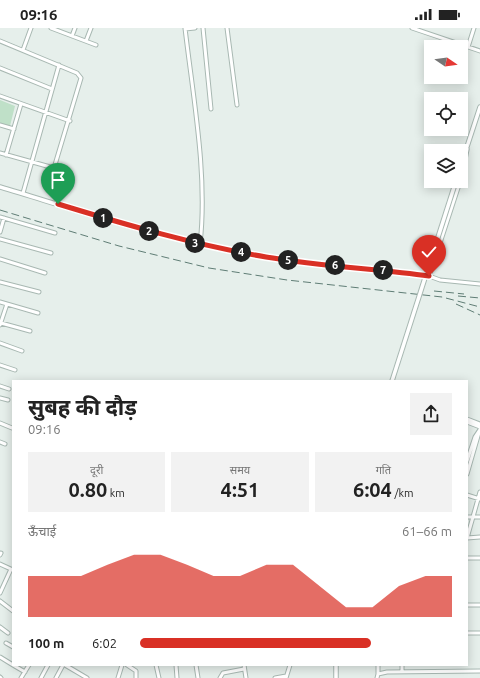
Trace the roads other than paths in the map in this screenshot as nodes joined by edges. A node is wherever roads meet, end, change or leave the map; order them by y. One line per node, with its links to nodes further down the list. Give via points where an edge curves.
1 (31, 28): 17 (street)
2 (51, 28): 11 (street)
3 (75, 28): 11 (street)
4 (91, 28): 14 (street)
5 (185, 28): 6 (street); 43 (street, via 202,183)
6 (196, 28)
7 (203, 28): 26 (street)
8 (227, 28): 24 (street)
9 (412, 28): 12 (street)
10 (474, 28): 16 (street)
11 (72, 36): 14 (street)
12 (447, 40)
13 (0, 41): 17 (street)
14 (86, 41): 15 (street)
15 (96, 45)
16 (468, 47): 18 (street)
17 (23, 50): 19 (street)
18 (480, 51)
19 (59, 65): 21 (street); 28 (street, via 77,73 80,78)
20 (0, 68): 21 (street)
21 (52, 89): 27 (street)
22 (0, 96): 23 (street)
23 (21, 104): 27 (street); 30 (street)
24 (237, 105)
25 (480, 107): 31 (street)
26 (211, 109)
27 (45, 113): 28 (street); 34 (street)
28 (70, 121): 34 (street, via 56,166 52,169)
29 (0, 125): 30 (street)
30 (14, 129): 33 (street)
31 (468, 142)
32 (0, 153): 33 (street)
33 (6, 155): 34 (street)
34 (32, 162): 38 (street)
35 (0, 186): 38 (street)
36 (454, 188): 60 (street, bridge)
37 (458, 188): 47 (street)
38 (23, 193): 43 (street)
39 (2, 217): 40 (street); 41 (street)
40 (0, 232)
41 (55, 233)
42 (0, 239): 44 (street)
43 (200, 244): 47 (street, via 275,258)
44 (51, 253)
45 (0, 259): 46 (street)
46 (45, 273)
47 (429, 276): 49 (street, via 440,280)
48 (0, 282): 50 (street)
49 (480, 284)
50 (38, 292)
51 (0, 302): 52 (street)
52 (7, 304): 53 (street); 54 (street)
53 (38, 313)
54 (0, 324): 55 (street)
55 (30, 331)
56 (0, 342): 57 (street)
57 (22, 351)
58 (0, 365): 59 (street)
59 (16, 370)
60 (392, 380)
61 (0, 386): 62 (street)
62 (9, 389)
63 (0, 398): 64 (street)
64 (8, 400)
65 (468, 420): 68 (street)
66 (468, 422): 68 (street)
67 (0, 423): 69 (street)
68 (480, 427): 72 (street); 73 (street)
69 (12, 428)
70 (0, 442): 71 (street)
71 (5, 444)
72 (468, 458)
73 (468, 470)
74 (480, 492): 76 (street)
75 (468, 495): 76 (street)
76 (479, 498): 77 (street)
77 (471, 517): 78 (street); 79 (street)
78 (480, 518)
79 (468, 533)
80 (480, 537): 81 (street)
81 (468, 538)
82 (468, 558): 83 (street)
83 (480, 558)
84 (0, 564): 85 (street)
85 (12, 569): 86 (street)
86 (0, 593)
87 (0, 600): 90 (street)
88 (468, 605): 89 (street)
89 (480, 605)
90 (12, 610)
91 (0, 627): 92 (street)
92 (8, 633)
93 (468, 633): 94 (street)
94 (480, 633)
95 (6, 642): 96 (street)
96 (12, 645)
97 (0, 658): 98 (street)
98 (12, 664)
99 (15, 666): 123 (street)
100 (28, 666): 123 (street)
101 (47, 666): 128 (street)
102 (63, 666): 129 (street)
103 (66, 666): 124 (street)
104 (122, 666): 132 (street)
105 (128, 666): 133 (street, via 136,671)
106 (156, 666): 134 (street)
107 (176, 666): 135 (street)
108 (196, 666): 136 (street)
109 (244, 666): 117 (street)
110 (290, 666): 126 (street)
111 (336, 666): 140 (street)
112 (378, 666): 125 (street)
113 (402, 666): 118 (street)
114 (417, 666): 119 (street)
115 (449, 666): 120 (street)
116 (465, 666): 121 (street)
117 (244, 670): 137 (street, via 224,673); 138 (street)
118 (402, 671): 119 (street); 125 (street)
119 (417, 671): 120 (street)
120 (449, 671): 121 (street)
121 (465, 671): 122 (street)
122 (480, 671)
123 (25, 672): 127 (street)
124 (78, 673): 130 (street); 131 (street)
125 (378, 674): 141 (street)
126 (286, 677): 139 (street)
127 (21, 678)
128 (41, 678)
129 (56, 678)
130 (75, 678)
131 (87, 678)
132 (118, 678)
133 (136, 678)
134 (159, 678)
135 (177, 678)
136 (198, 678)
137 (220, 678)
138 (246, 678)
139 (275, 678)
140 (336, 678)
141 (376, 678)

